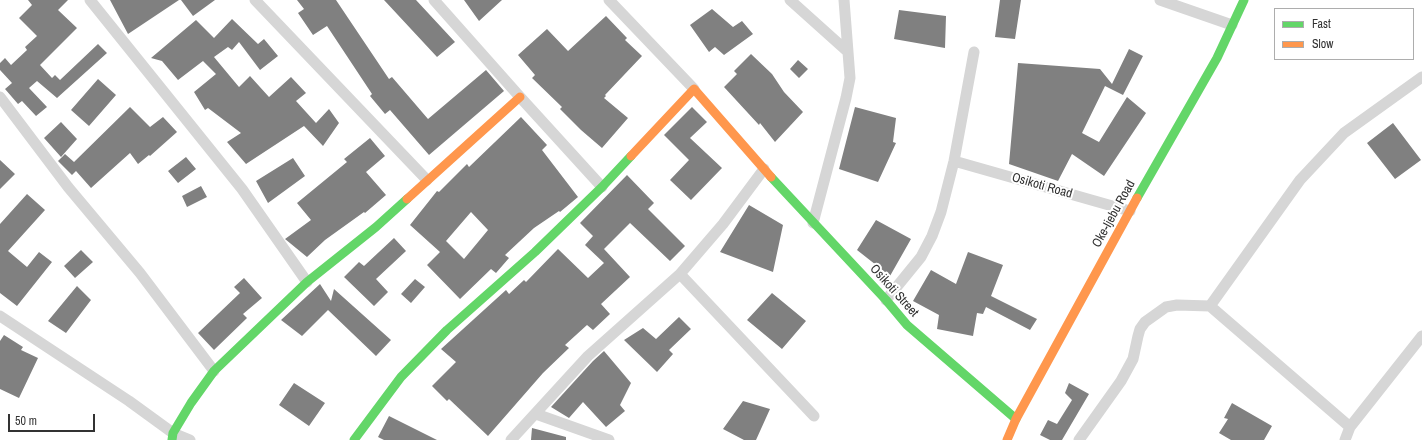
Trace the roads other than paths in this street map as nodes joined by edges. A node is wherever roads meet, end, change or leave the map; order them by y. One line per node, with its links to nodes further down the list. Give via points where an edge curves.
1 (90, 0): 23 (street, via 242,190)
2 (255, 0): 18 (street)
3 (434, 0): 15 (street)
4 (609, 0): 13 (street)
5 (790, 0): 10 (street)
6 (844, 0): 10 (street)
7 (1160, 0): 9 (street)
8 (1244, 0): 9 (street, Oke-Ijebu Road)
9 (1232, 25): 20 (street, Oke-Ijebu Road, via 1217,58)
10 (848, 52): 21 (street, via 850,78 846,98)
11 (974, 52): 16 (street)
12 (1422, 77): 25 (street, via 1344,133 1300,180)
13 (694, 89): 17 (street, Osikoti Street); 19 (street)
14 (0, 97): 28 (street, via 68,187 140,273)
15 (520, 97): 18 (street); 19 (street)
16 (954, 161): 20 (street, Osikoti Road); 24 (street, via 932,236 921,257)
17 (764, 169): 21 (street, Osikoti Street); 22 (street, via 723,224)
18 (427, 180): 23 (street, via 376,226)
19 (602, 187): 35 (street, via 535,252 447,330 400,377)
20 (1130, 211): 31 (street, Oke-Ijebu Road)
21 (813, 223): 24 (street, Osikoti Street)
22 (680, 274): 29 (street, via 588,356); 30 (street)
23 (307, 282): 28 (street)
24 (886, 300): 31 (street, Osikoti Street, via 912,329)
25 (1210, 306): 32 (street); 39 (street, via 1177,305 1166,308 1144,322 1133,358 1121,381)
26 (0, 316): 33 (street, via 129,401)
27 (1422, 336): 32 (street)
28 (214, 371): 33 (street)
29 (536, 414): 36 (street); 37 (street)
30 (814, 416)
31 (1016, 419): 38 (street, Oke-Ijebu Road)
32 (1350, 427): 40 (street)
33 (172, 436): 34 (street)
34 (190, 440)
35 (354, 440)
36 (511, 440)
37 (609, 440)
38 (1007, 440)
39 (1079, 440)
40 (1345, 440)

